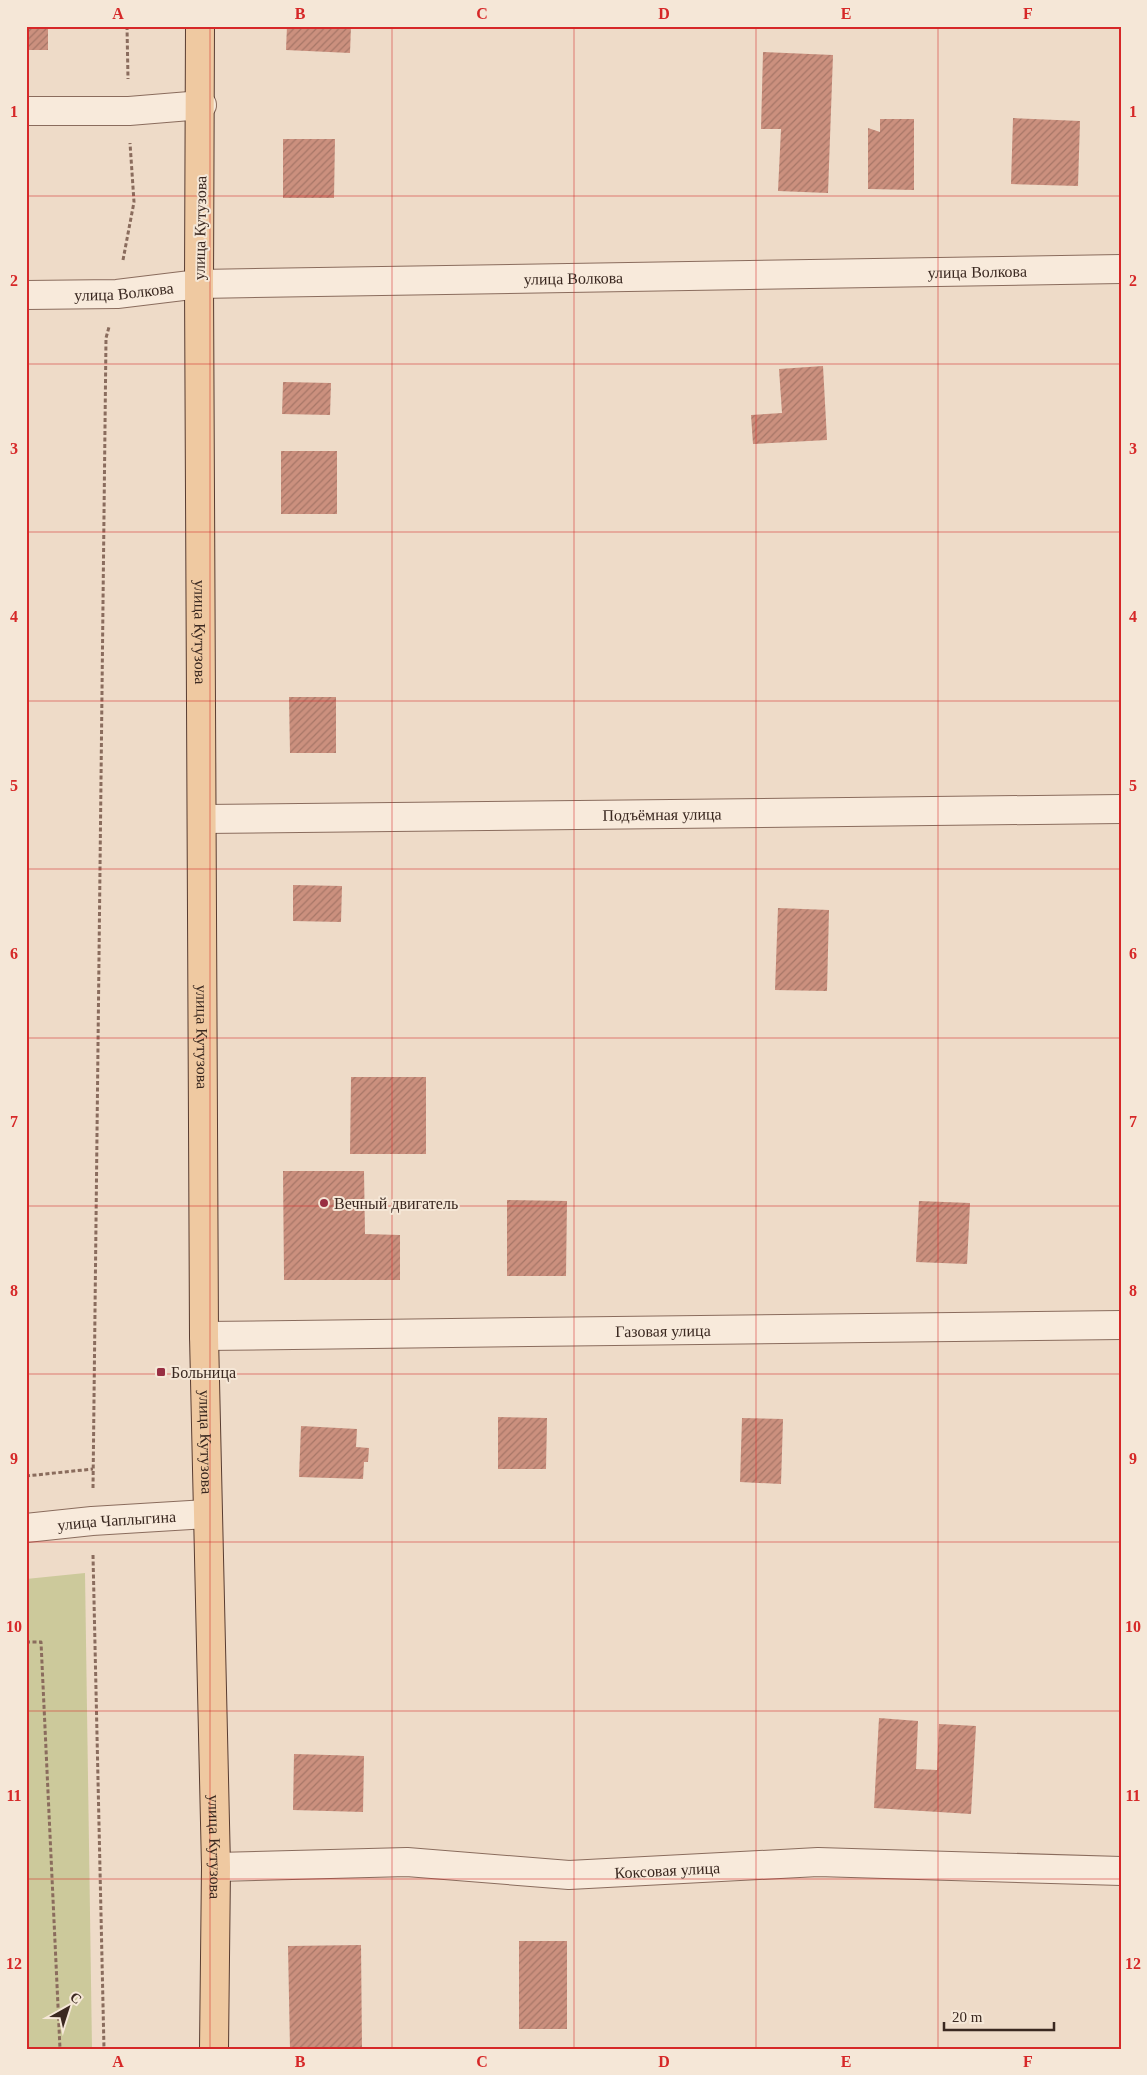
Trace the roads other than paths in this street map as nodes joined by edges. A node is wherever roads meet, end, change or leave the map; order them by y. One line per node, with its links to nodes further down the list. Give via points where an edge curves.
1 (200, 26): 2 (main road, улица Кутузова)
2 (202, 105): 3 (street, via 129,111); 5 (main road, улица Кутузова)
3 (26, 111)
4 (1121, 269): 5 (street, улица Волкова)
5 (199, 284): 6 (street, улица Волкова, via 117,294); 8 (main road, улица Кутузова)
6 (26, 295)
7 (1121, 809): 8 (street, Подъёмная улица)
8 (203, 819): 10 (main road, улица Кутузова)
9 (1121, 1325): 10 (street, Газовая улица)
10 (204, 1336): 11 (main road, улица Кутузова)
11 (208, 1514): 12 (street, улица Чаплыгина, via 92,1520); 13 (main road, улица Кутузова)
12 (26, 1528)
13 (216, 1866): 14 (street, Коксовая улица, via 407,1862 569,1875 818,1862); 15 (main road, улица Кутузова)
14 (1121, 1871)
15 (214, 2049)

